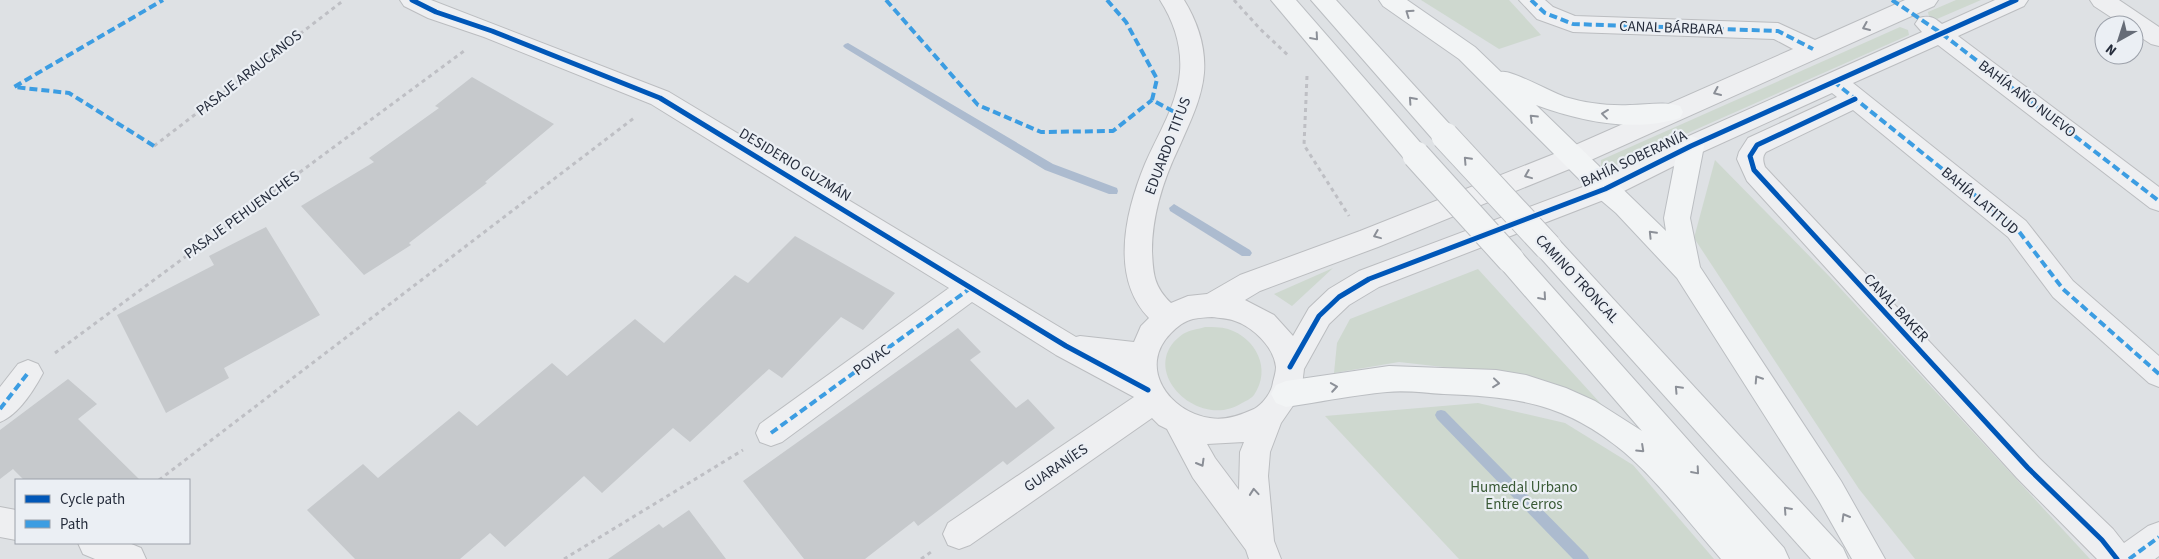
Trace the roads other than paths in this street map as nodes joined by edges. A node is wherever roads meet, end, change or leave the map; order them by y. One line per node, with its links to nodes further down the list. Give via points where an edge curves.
1 (412, 0): 22 (street, DESIDERIO GUZMÁN, via 660,98)
2 (1172, 0): 24 (street, EDUARDO TITUS, via 1189,38 1192,76 1182,116 1151,182 1138,236 1139,271 1147,295)
3 (1283, 0): 42 (main road, one-way to 42, bridge)
4 (1323, 0): 43 (main road, CAMINO TRONCAL, one-way to 4, bridge)
5 (1391, 0): 13 (main road, one-way to 5)
6 (1531, 0): 12 (street, CANAL BÁRBARA, via 1545,13 1574,24 1778,31)
7 (2016, 0): 10 (street, BAHÍA SOBERANÍA)
8 (2102, 0): 11 (street)
9 (1908, 3): 10 (street, BAHÍA AÑO NUEVO); 12 (street, BAHÍA SOBERANÍA, one-way to 12)
10 (1941, 33): 14 (street, BAHÍA SOBERANÍA); 20 (street, BAHÍA AÑO NUEVO)
11 (2159, 38)
12 (1813, 49): 16 (street, BAHÍA SOBERANÍA, one-way to 16)
13 (1467, 53): 16 (main road, one-way to 13, via 1604,114 1555,102 1510,82); 18 (main road, one-way to 13)
14 (1833, 80): 15 (street, BAHÍA LATITUD); 17 (street, BAHÍA SOBERANÍA)
15 (1855, 99): 28 (street, BAHÍA LATITUD, via 2017,229 2063,289); 45 (street, CANAL BAKER, via 1757,145 1752,151 1750,165 2028,468 2102,540)
16 (1671, 112): 18 (street, BAHÍA SOBERANÍA)
17 (1691, 146): 19 (street, BAHÍA SOBERANÍA); 21 (main road, via 1677,218)
18 (1573, 157): 19 (main road); 23 (street, BAHÍA SOBERANÍA, one-way to 23, via 1369,239 1250,282)
19 (1605, 189): 21 (main road, one-way to 19); 29 (street, BAHÍA SOBERANÍA, via 1369,279 1339,297 1319,316)
20 (2159, 200)
21 (1687, 270): 44 (main road, one-way to 21, via 1830,491)
22 (972, 287): 25 (street, DESIDERIO GUZMÁN); 33 (street, POYAC)
23 (1212, 305): 24 (street, via 1188,308); 29 (street, via 1240,310 1264,323 1282,343)
24 (1167, 318): 26 (street, via 1151,334)
25 (1066, 346): 26 (street, DESIDERIO GUZMÁN); 30 (street, DESIDERIO GUZMÁN)
26 (1143, 355): 30 (street, via 1142,372)
27 (28, 373): 31 (street)
28 (2159, 374)
29 (1282, 392): 32 (street, via 1243,429 1212,432); 39 (street, one-way to 29, via 1252,476 1255,452); 41 (main road, one-way to 41, via 1389,379 1496,383 1556,397 1592,414 1635,443)
30 (1151, 395): 32 (street); 36 (street, GUARANÍES)
31 (0, 408)
32 (1178, 420): 39 (street, one-way to 39, via 1204,468)
33 (771, 432)
34 (0, 522): 35 (street)
35 (15, 525)
36 (958, 534)
37 (2159, 537): 46 (street)
38 (96, 544): 40 (street)
39 (1262, 550)
40 (130, 559)
41 (1742, 559)
42 (1773, 559)
43 (1832, 559)
44 (1869, 559)
45 (2117, 559)
46 (2129, 559)

